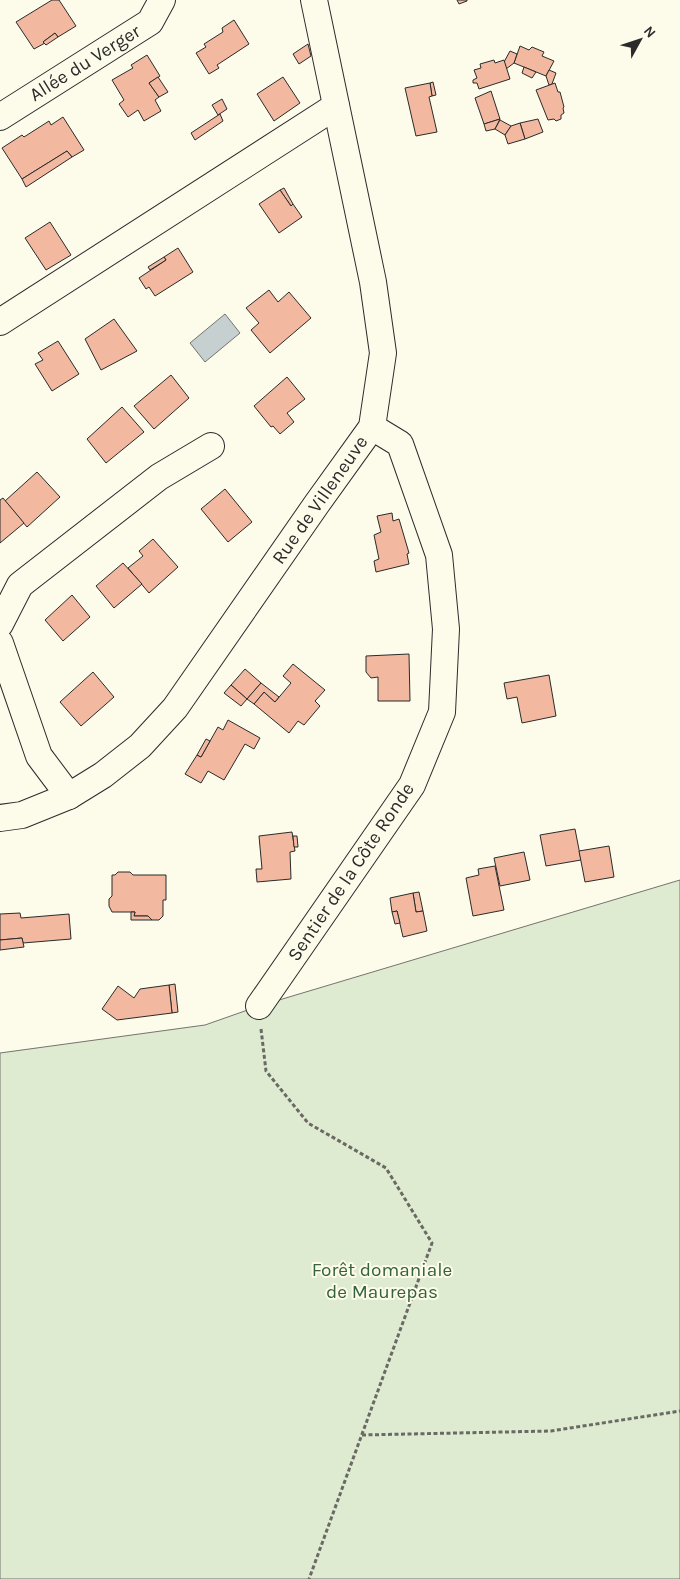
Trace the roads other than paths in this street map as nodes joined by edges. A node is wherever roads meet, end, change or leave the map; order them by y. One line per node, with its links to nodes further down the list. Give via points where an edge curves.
1 (162, 0): 4 (street, Allée du Verger, via 150,22)
2 (314, 0): 3 (street, Rue de Villeneuve)
3 (336, 106): 5 (street); 6 (street, Rue de Villeneuve, via 373,282 383,354)
4 (0, 117)
5 (0, 322)
6 (372, 427): 10 (street, Rue de Villeneuve, via 175,708 140,746); 12 (street, Sentier de la Côte Ronde, via 400,444 439,555 446,629 442,712 412,785)
7 (211, 446): 8 (street, via 159,477 20,585)
8 (0, 624)
9 (0, 643): 10 (street, via 40,756)
10 (69, 796): 11 (street, Rue de Villeneuve, via 22,815)
11 (0, 818)
12 (259, 1006)

